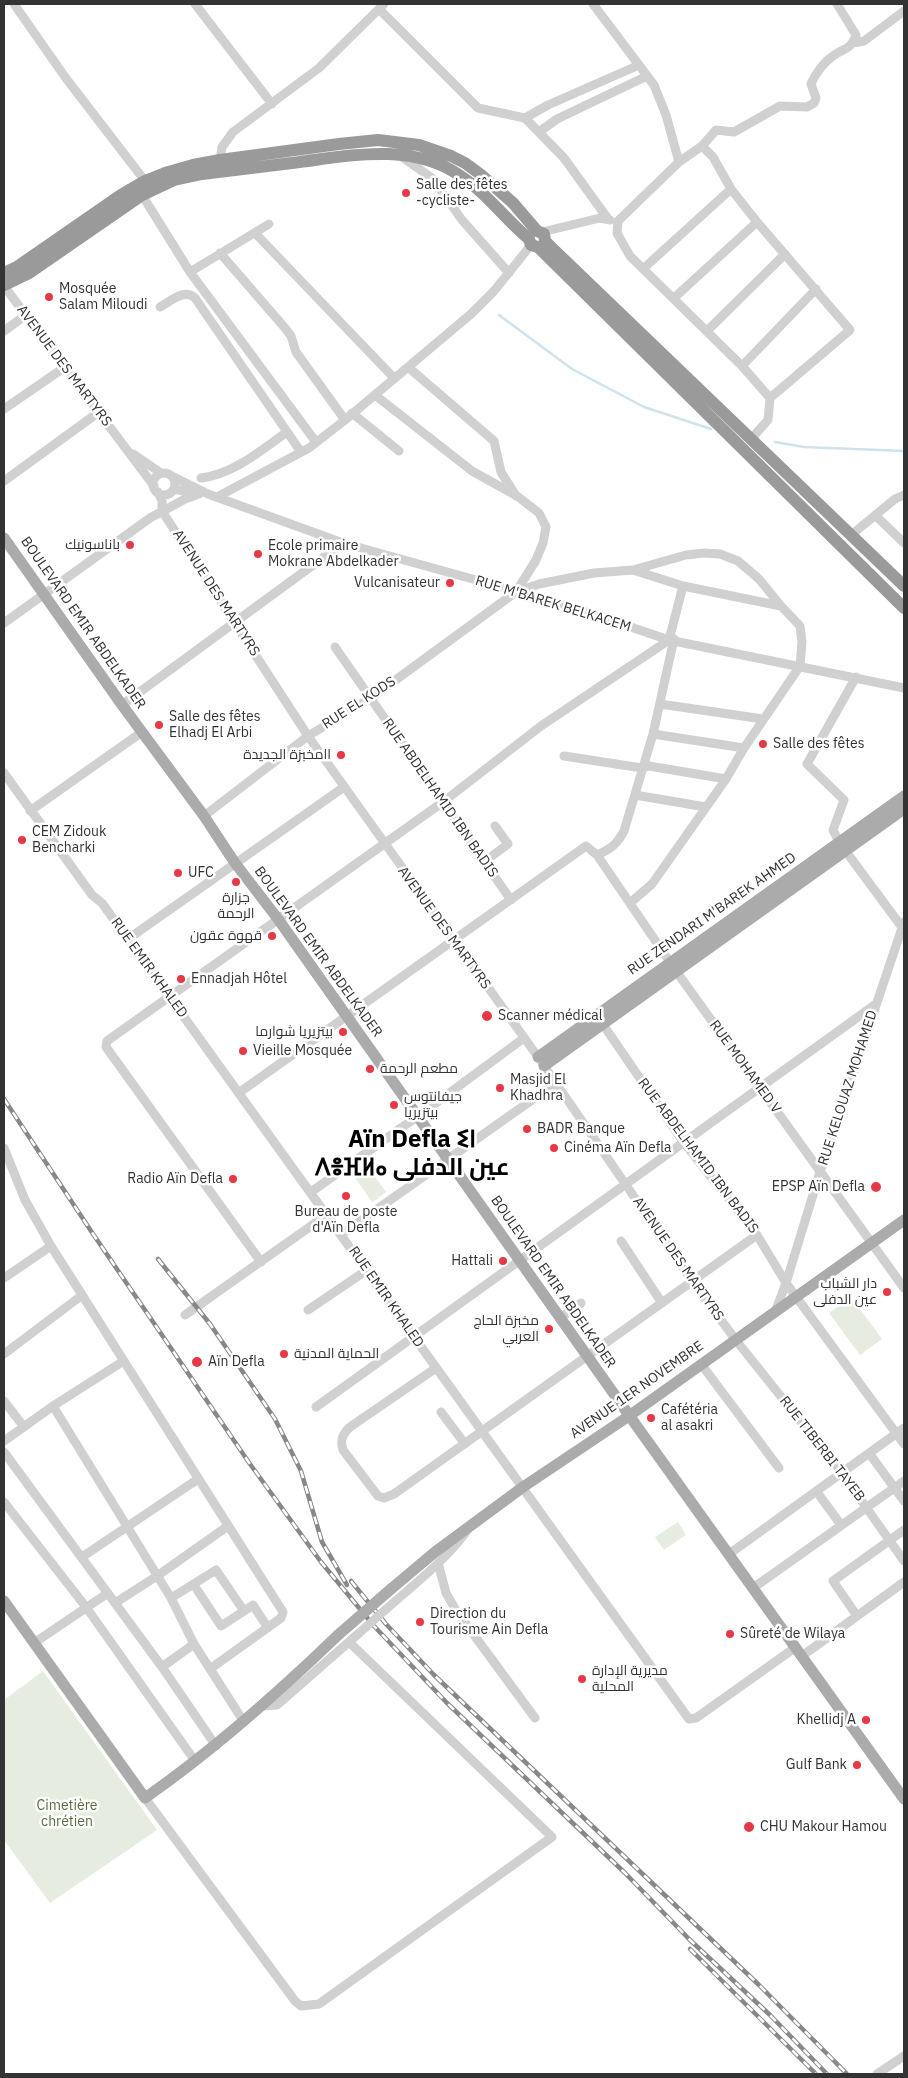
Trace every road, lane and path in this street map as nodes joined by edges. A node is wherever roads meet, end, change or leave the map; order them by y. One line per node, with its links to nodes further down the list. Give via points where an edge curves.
1 (14, 4): 18 (street)
2 (195, 4): 11 (street)
3 (593, 4): 9 (street)
4 (837, 4): 8 (street, via 856,35)
5 (901, 4): 7 (street)
6 (382, 6): 11 (street, via 319,68); 12 (street, via 478,108)
7 (904, 9): 8 (street, via 864,41)
8 (853, 43): 14 (street, via 834,55 815,75 811,84 816,98 814,104 807,107 780,106 734,132 716,130)
9 (639, 65): 10 (street); 12 (street)
10 (647, 76): 13 (street, via 557,119); 17 (street, via 666,115)
11 (272, 104): 16 (street, via 233,132 222,147)
12 (526, 118): 13 (street)
13 (539, 132): 21 (street, via 564,158)
14 (702, 146): 17 (street); 19 (street)
15 (398, 154): 20 (highway, via 376,153 202,174 174,180); 26 (highway, via 431,162 459,174); 32 (street, via 433,179 462,220)
16 (220, 160): 18 (highway); 26 (highway, via 378,140 419,145 451,156 480,174 512,204)
17 (679, 162): 22 (street)
18 (145, 181): 31 (highway)
19 (731, 189): 23 (street); 29 (street)
20 (142, 195): 30 (street); 33 (highway, via 29,273)
21 (608, 220): 22 (street); 26 (street, via 600,218)
22 (618, 221): 29 (street, via 617,233 630,256)
23 (757, 222): 28 (street); 35 (street)
24 (269, 224): 25 (street)
25 (255, 234): 27 (street); 43 (street)
26 (537, 239): 32 (street); 51 (highway); 77 (highway)
27 (220, 253): 30 (street); 49 (street, via 285,328 296,352)
28 (785, 254): 34 (street); 39 (street)
29 (644, 268): 35 (street)
30 (190, 272): 52 (street)
31 (4, 273)
32 (509, 273): 42 (street, via 471,314)
33 (4, 285): 37 (street, AVENUE DES MARTYRS)
34 (816, 289): 40 (street); 45 (street, via 850,330)
35 (674, 298): 39 (street)
36 (160, 307): 50 (street, via 184,293 195,298)
37 (26, 315): 38 (street); 41 (street, AVENUE DES MARTYRS)
38 (4, 330)
39 (707, 331): 40 (street)
40 (742, 366): 45 (street)
41 (65, 367): 46 (street); 47 (street, AVENUE DES MARTYRS)
42 (408, 367): 43 (street); 64 (street, via 494,441 501,472)
43 (394, 378): 44 (street)
44 (375, 396): 48 (street); 64 (street, via 472,471)
45 (770, 398): 51 (street, via 768,420)
46 (4, 409)
47 (99, 412): 53 (street, AVENUE DES MARTYRS); 59 (street)
48 (352, 413): 49 (street); 54 (street)
49 (345, 420): 52 (street)
50 (287, 432): 55 (street); 58 (street, via 240,464)
51 (750, 440): 67 (highway)
52 (316, 442): 55 (street)
53 (123, 446): 56 (street); 60 (street)
54 (399, 451)
55 (301, 452): 62 (street)
56 (161, 473): 57 (street); 60 (street, via 155,478)
57 (172, 476): 61 (street, via 175,482); 62 (street, RUE M'BAREK BELKACEM)
58 (201, 478)
59 (4, 481)
60 (156, 489): 61 (street, via 166,494); 65 (street, AVENUE DES MARTYRS)
61 (173, 490): 62 (street, RUE M'BAREK BELKACEM); 65 (street)
62 (208, 495): 65 (street); 69 (street, RUE M'BAREK BELKACEM)
63 (904, 495): 66 (street)
64 (517, 496): 74 (street, via 539,513 546,527 536,560)
65 (162, 510): 75 (street); 78 (street, AVENUE DES MARTYRS)
66 (876, 516): 67 (street); 70 (street)
67 (850, 536): 73 (highway)
68 (4, 538): 75 (main road, BOULEVARD EMIR ABDELKADER)
69 (343, 543): 74 (street, RUE M'BAREK BELKACEM); 78 (street)
70 (904, 543)
71 (633, 570): 72 (street); 74 (street, via 594,573); 76 (street, via 686,555 720,554 738,560)
72 (683, 586): 76 (street); 80 (street)
73 (904, 586)
74 (516, 592): 80 (street, RUE M'BAREK BELKACEM); 85 (street, RUE EL KODS)
75 (43, 595): 79 (street); 87 (main road, BOULEVARD EMIR ABDELKADER)
76 (781, 606): 82 (street, via 800,626)
77 (904, 608)
78 (235, 622): 87 (street); 91 (street, AVENUE DES MARTYRS)
79 (4, 623)
80 (671, 639): 82 (street, RUE M'BAREK BELKACEM); 86 (street); 100 (street, via 541,726)
81 (335, 647): 85 (street, RUE ABDELHAMID IBN BADIS)
82 (800, 666): 83 (street, RUE M'BAREK BELKACEM); 88 (street)
83 (856, 677): 84 (street, RUE M'BAREK BELKACEM); 107 (street, via 807,764 844,800 833,830)
84 (904, 688)
85 (371, 698): 91 (street, RUE EL KODS); 100 (street, RUE ABDELHAMID IBN BADIS)
86 (660, 704): 88 (street); 90 (street)
87 (122, 705): 89 (main road, BOULEVARD EMIR ABDELKADER)
88 (763, 719): 92 (street)
89 (142, 732): 103 (street); 104 (main road, BOULEVARD EMIR ABDELKADER)
90 (653, 734): 92 (street); 94 (street)
91 (308, 736): 97 (street, AVENUE DES MARTYRS); 104 (street, RUE EL KODS)
92 (744, 748): 96 (street)
93 (564, 756): 94 (street)
94 (642, 768): 96 (street, via 649,766); 98 (street)
95 (4, 774): 103 (street, RUE EMIR KHALED)
96 (726, 779): 101 (street)
97 (344, 787): 106 (street, AVENUE DES MARTYRS); 110 (street)
98 (635, 794): 101 (street); 108 (street, via 624,831 616,844)
99 (904, 796): 107 (main road)
100 (443, 802): 106 (street); 109 (street, RUE ABDELHAMID IBN BADIS)
101 (706, 807): 112 (street, via 652,884)
102 (904, 809): 107 (main road)
103 (30, 811): 115 (street, RUE EMIR KHALED)
104 (204, 816): 110 (main road, BOULEVARD EMIR ABDELKADER)
105 (495, 826): 109 (street, via 508,844)
106 (384, 844): 113 (street); 116 (street, AVENUE DES MARTYRS)
107 (842, 846): 114 (street); 117 (main road)
108 (597, 854): 111 (street, RUE MOHAMED V, via 586,846); 112 (street, RUE MOHAMED V)
109 (484, 862): 111 (street, RUE ABDELHAMID IBN BADIS)
110 (235, 863): 113 (main road, BOULEVARD EMIR ABDELKADER); 115 (street)
111 (511, 900): 116 (street)
112 (630, 903): 117 (street, RUE MOHAMED V)
113 (278, 919): 118 (street); 120 (main road, BOULEVARD EMIR ABDELKADER)
114 (904, 927): 119 (street, RUE KELOUAZ MOHAMED)
115 (128, 939): 118 (street, RUE EMIR KHALED)
116 (452, 940): 120 (street); 122 (street, AVENUE DES MARTYRS)
117 (673, 967): 121 (main road); 125 (street, RUE MOHAMED V)
118 (171, 998): 126 (street, RUE EMIR KHALED); 142 (street, via 107,1041 106,1047)
119 (876, 1004): 125 (street); 131 (street, RUE KELOUAZ MOHAMED)
120 (346, 1017): 126 (street); 127 (main road, BOULEVARD EMIR ABDELKADER)
121 (599, 1019): 123 (main road); 128 (street, RUE ABDELHAMID IBN BADIS)
122 (524, 1038): 123 (street, AVENUE DES MARTYRS); 127 (street)
123 (541, 1061): 124 (street, AVENUE DES MARTYRS)
124 (556, 1083): 130 (street); 132 (street, AVENUE DES MARTYRS)
125 (760, 1088): 128 (street); 131 (street, RUE MOHAMED V)
126 (240, 1092): 133 (street, RUE EMIR KHALED)
127 (417, 1117): 130 (main road, BOULEVARD EMIR ABDELKADER); 133 (street)
128 (684, 1143): 132 (street); 137 (street, RUE ABDELHAMID IBN BADIS)
129 (4, 1148): 140 (street, via 25,1200)
130 (448, 1160): 136 (street); 141 (main road, BOULEVARD EMIR ABDELKADER)
131 (820, 1172): 139 (street, RUE MOHAMED V); 147 (street, RUE KELOUAZ MOHAMED)
132 (626, 1184): 141 (street); 146 (street, AVENUE DES MARTYRS)
133 (311, 1192): 134 (street, RUE EMIR KHALED)
134 (328, 1214): 136 (street, RUE EMIR KHALED); 142 (street)
135 (904, 1220): 139 (main road, AVENUE 1ER NOVEMBRE)
136 (342, 1234): 143 (street, RUE EMIR KHALED)
137 (757, 1236): 146 (street); 147 (street, RUE ABDELHAMID IBN BADIS)
138 (621, 1241): 152 (street)
139 (872, 1243): 144 (street, RUE MOHAMED V); 150 (main road, AVENUE 1ER NOVEMBRE)
140 (51, 1246): 145 (street); 149 (street)
141 (520, 1259): 156 (main road, BOULEVARD EMIR ABDELKADER); 157 (street)
142 (261, 1262): 155 (street)
143 (368, 1270): 153 (street); 157 (street, RUE EMIR KHALED)
144 (901, 1277): 148 (street, RUE MOHAMED V)
145 (4, 1278)
146 (692, 1281): 152 (street); 158 (street, AVENUE DES MARTYRS)
147 (786, 1283): 150 (street, RUE ABDELHAMID IBN BADIS); 154 (street, RUE KELOUAZ MOHAMED)
148 (904, 1288)
149 (81, 1296): 159 (street); 161 (street)
150 (796, 1296): 154 (main road, AVENUE 1ER NOVEMBRE); 170 (street, RUE ABDELHAMID IBN BADIS)
151 (582, 1303): 156 (street)
152 (662, 1303): 160 (street)
153 (308, 1310)
154 (775, 1312): 158 (main road, AVENUE 1ER NOVEMBRE)
155 (184, 1316)
156 (560, 1318): 160 (main road, BOULEVARD EMIR ABDELKADER)
157 (414, 1337): 163 (street, RUE EMIR KHALED); 166 (street)
158 (735, 1340): 162 (main road, AVENUE 1ER NOVEMBRE); 178 (street, RUE TIBERBI TAYEB)
159 (4, 1354)
160 (587, 1357): 168 (main road, BOULEVARD EMIR ABDELKADER); 171 (street)
161 (122, 1362): 165 (street); 179 (street)
162 (702, 1364): 168 (main road, AVENUE 1ER NOVEMBRE); 177 (street)
163 (436, 1368): 171 (street, RUE EMIR KHALED); 173 (street, via 350,1427 343,1435 343,1450 375,1494 384,1498)
164 (4, 1401): 169 (street)
165 (53, 1406): 169 (street); 189 (street)
166 (316, 1407)
167 (441, 1412): 173 (street)
168 (629, 1416): 181 (main road, AVENUE 1ER NOVEMBRE); 193 (main road, BOULEVARD EMIR ABDELKADER)
169 (24, 1427): 172 (street)
170 (900, 1431): 174 (street, RUE ABDELHAMID IBN BADIS); 176 (street)
171 (482, 1432): 173 (street); 181 (street, RUE EMIR KHALED)
172 (4, 1441)
173 (465, 1444)
174 (904, 1444)
175 (4, 1452): 194 (street)
176 (869, 1453): 178 (street); 182 (street)
177 (779, 1468)
178 (842, 1473): 183 (street); 186 (street, RUE TIBERBI TAYEB)
179 (198, 1479): 189 (street); 190 (street)
180 (904, 1481): 182 (street)
181 (523, 1487): 187 (main road, AVENUE 1ER NOVEMBRE); 212 (street, RUE EMIR KHALED, via 689,1719 696,1718)
182 (895, 1488): 184 (street); 186 (street)
183 (817, 1492): 188 (street); 193 (street)
184 (904, 1501)
185 (4, 1502): 205 (street)
186 (867, 1507): 188 (street); 192 (street, RUE TIBERBI TAYEB)
187 (472, 1524): 196 (street); 215 (main road, AVENUE 1ER NOVEMBRE, bridge, via 338,1635)
188 (841, 1524): 200 (street)
189 (128, 1526): 194 (street); 197 (street)
190 (228, 1526): 197 (street); 208 (street, via 283,1612 281,1618)
191 (904, 1530): 192 (street)
192 (890, 1540): 195 (street, RUE TIBERBI TAYEB); 207 (street, via 833,1581)
193 (729, 1554): 200 (main road, BOULEVARD EMIR ABDELKADER)
194 (82, 1557): 201 (street)
195 (904, 1561)
196 (438, 1563): 209 (street, bridge); 216 (street, via 446,1592 457,1612)
197 (157, 1576): 202 (street); 204 (street)
198 (904, 1582): 207 (street)
199 (194, 1585): 202 (street); 206 (street, via 216,1570); 206 (street, via 220,1626)
200 (753, 1588): 212 (main road, BOULEVARD EMIR ABDELKADER)
201 (108, 1593): 204 (street); 205 (street)
202 (171, 1598): 211 (street)
203 (4, 1602): 210 (main road)
204 (115, 1603): 213 (street)
205 (86, 1607): 210 (street); 219 (street)
206 (244, 1611): 208 (street, via 253,1605)
207 (858, 1616): 212 (street)
208 (268, 1628): 214 (street)
209 (350, 1642): 215 (street, via 277,1705); 220 (street, via 552,1837 319,2004 301,2006)
210 (34, 1643): 220 (main road)
211 (194, 1644): 213 (street); 214 (street)
212 (799, 1652): 221 (main road, BOULEVARD EMIR ABDELKADER)
213 (162, 1667): 218 (street)
214 (210, 1669): 217 (street)
215 (263, 1706): 217 (main road, AVENUE 1ER NOVEMBRE)
216 (535, 1718)
217 (244, 1722): 218 (main road, AVENUE 1ER NOVEMBRE)
218 (216, 1746): 219 (main road, AVENUE 1ER NOVEMBRE)
219 (196, 1761): 220 (main road, AVENUE 1ER NOVEMBRE)
220 (146, 1798)
221 (904, 1799)
222 (904, 2056): 223 (street)
223 (877, 2074)

